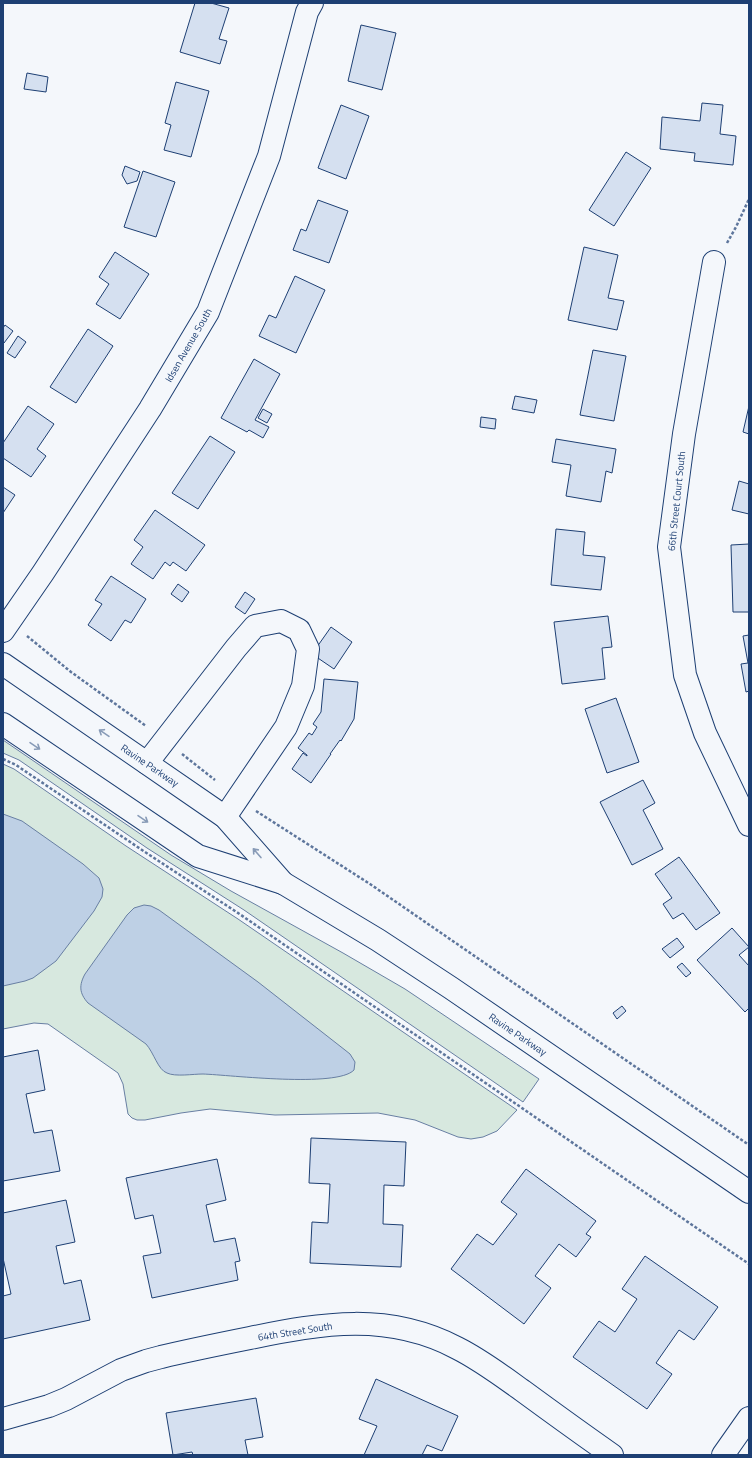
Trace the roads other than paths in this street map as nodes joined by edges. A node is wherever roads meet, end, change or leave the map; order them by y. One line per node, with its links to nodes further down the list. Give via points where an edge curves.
1 (312, 3): 3 (street, Idsen Avenue South, via 307,12 269,156 208,312 150,409)
2 (714, 262): 8 (street, 66th Street Court South, via 684,434 669,547 685,675 705,733)
3 (3, 631)
4 (3, 664): 6 (street, Ravine Parkway, one-way to 4)
5 (3, 724): 9 (street, Ravine Parkway, one-way to 9, via 198,856)
6 (147, 763): 7 (street, Ravine Parkway); 7 (street, via 255,626 281,621 299,630 308,648 302,686 286,727)
7 (225, 817): 9 (street, Ravine Parkway, one-way to 7)
8 (749, 824)
9 (283, 883): 10 (street, Ravine Parkway, via 408,960)
10 (749, 1192)
11 (749, 1418): 14 (street)
12 (3, 1419): 13 (street, 64th Street South, via 49,1406 121,1370 161,1357 313,1326 369,1324 416,1332 468,1354 503,1376)
13 (612, 1455)
14 (723, 1455)

